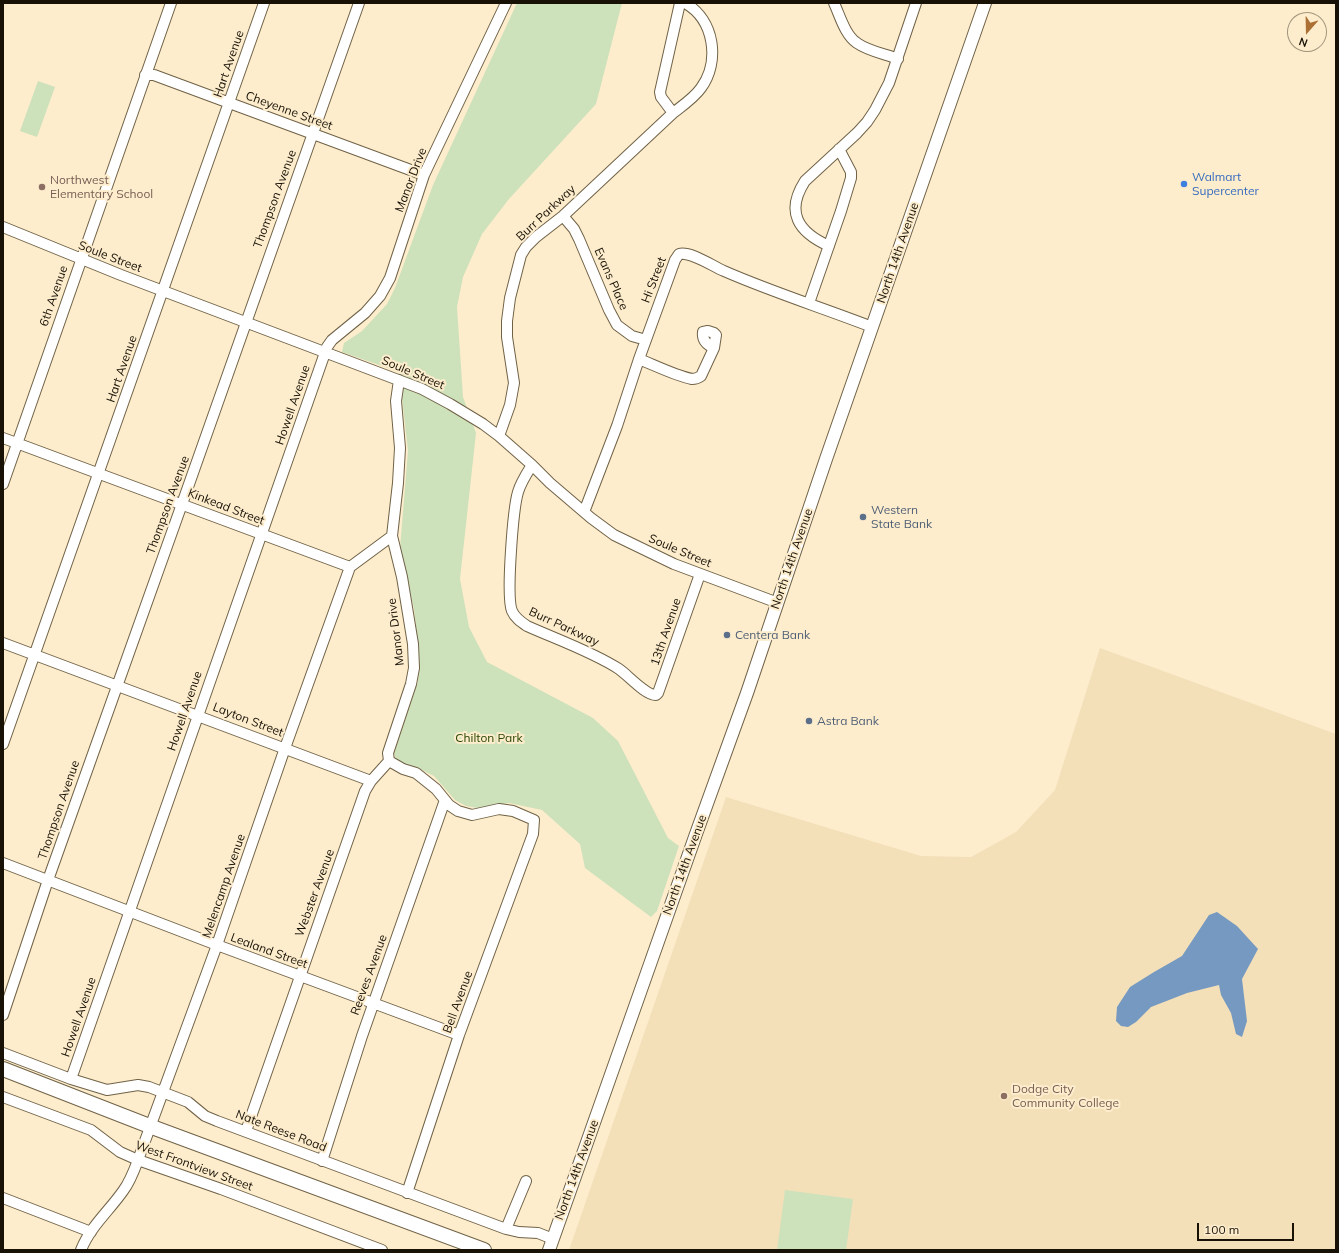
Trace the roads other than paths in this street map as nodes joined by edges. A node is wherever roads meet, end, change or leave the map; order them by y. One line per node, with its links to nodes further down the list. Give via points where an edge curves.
1 (171, 3): 11 (street, 6th Avenue)
2 (264, 3): 12 (street, Hart Avenue)
3 (359, 3): 14 (street, Thompson Avenue)
4 (506, 3): 16 (street, Manor Drive)
5 (680, 3): 13 (street, via 660,92)
6 (685, 3): 13 (street, Burr Parkway, via 698,13 706,25 712,41 712,56 708,75 701,89)
7 (834, 3): 10 (street, via 855,42)
8 (916, 3): 10 (street)
9 (985, 3): 24 (main road, North 14th Avenue)
10 (898, 59): 15 (street, via 889,84 867,122)
11 (145, 75): 12 (street, Cheyenne Street, via 154,75); 20 (street, 6th Avenue)
12 (229, 103): 14 (street, Cheyenne Street); 21 (street, Hart Avenue)
13 (673, 113): 17 (street, Burr Parkway)
14 (313, 134): 16 (street, Cheyenne Street); 23 (street, Thompson Avenue)
15 (839, 149): 19 (street, via 851,172 851,178); 19 (street, via 805,181 796,199 799,222 806,233)
16 (424, 175): 27 (street, Manor Drive, via 390,278 380,296 365,313 332,340)
17 (562, 216): 25 (street, Evans Place, via 574,229 617,325 632,336); 30 (street, Burr Parkway, via 536,237 521,255 507,321 514,383 510,405)
18 (3, 227): 20 (street, Soule Street)
19 (829, 246): 22 (street)
20 (81, 259): 21 (street, Soule Street); 32 (street, 6th Avenue)
21 (164, 291): 23 (street, Soule Street); 34 (street, Hart Avenue)
22 (809, 303): 24 (street, Hi Street); 25 (street, Hi Street, via 733,275 683,253 675,260)
23 (246, 322): 27 (street, Soule Street); 36 (street, Thompson Avenue)
24 (872, 326): 42 (main road, North 14th Avenue)
25 (646, 340): 28 (street, Hi Street)
26 (714, 348): 28 (street, via 701,376 692,379)
27 (325, 352): 29 (street, Soule Street); 38 (street, Howell Avenue)
28 (639, 358): 37 (street, Hi Street, via 617,426)
29 (399, 380): 30 (street, Soule Street, via 450,404); 39 (street, Manor Drive, via 396,401 400,455)
30 (499, 436): 33 (street, Soule Street)
31 (3, 438): 32 (street, Kinkead Street)
32 (18, 443): 34 (street, Kinkead Street); 35 (street, 6th Avenue)
33 (532, 465): 37 (street, Soule Street, via 550,484); 46 (street, Burr Parkway, via 518,492 510,584 512,612 527,626 619,669)
34 (99, 473): 36 (street, Kinkead Street); 44 (street, Hart Avenue)
35 (3, 484)
36 (182, 504): 38 (street, Kinkead Street); 45 (street, Thompson Avenue)
37 (584, 512): 41 (street, Soule Street, via 614,535)
38 (262, 534): 40 (street, Kinkead Street); 47 (street, Howell Avenue)
39 (392, 536): 40 (street); 50 (street, Manor Drive, via 402,577 413,644 414,668 388,753)
40 (350, 568): 49 (street, Melencamp Avenue)
41 (700, 574): 42 (street, Soule Street); 46 (street, 13th Avenue, via 658,693)
42 (778, 602): 75 (main road, North 14th Avenue)
43 (3, 643): 44 (street, Layton Street)
44 (35, 654): 45 (street, Layton Street); 48 (street, Hart Avenue)
45 (117, 685): 47 (street, Layton Street); 54 (street, Thompson Avenue)
46 (653, 695)
47 (198, 715): 49 (street, Layton Street); 55 (street, Howell Avenue)
48 (3, 744)
49 (285, 748): 51 (street, Layton Street); 56 (street, Melencamp Avenue)
50 (389, 761): 51 (street, Webster Avenue); 52 (street, via 416,773)
51 (371, 781): 57 (street, Webster Avenue, via 365,791)
52 (445, 800): 58 (street, Reeves Avenue); 60 (street, Bell Avenue, via 458,811 472,814 499,809 513,811 534,820 533,834)
53 (3, 863): 54 (street, Lealand Street)
54 (48, 880): 55 (street, Lealand Street); 59 (street, Thompson Avenue)
55 (129, 911): 56 (street, Lealand Street); 63 (street, Howell Avenue)
56 (218, 945): 57 (street, Lealand Street); 64 (street, Melencamp Avenue)
57 (300, 976): 58 (street, Lealand Street); 67 (street, Webster Avenue)
58 (374, 1003): 60 (street, Lealand Street); 69 (street, Reeves Avenue)
59 (3, 1015)
60 (459, 1035): 71 (street, Bell Avenue)
61 (3, 1053): 63 (street, Nate Reese Road)
62 (3, 1069): 66 (highway)
63 (71, 1079): 64 (street, Nate Reese Road, via 107,1090 138,1085 149,1086)
64 (164, 1093): 66 (street, Melencamp Avenue); 67 (street, Nate Reese Road, via 188,1102 205,1116)
65 (3, 1096): 68 (street, West Frontview Street, via 91,1130 120,1152)
66 (152, 1127): 68 (street, Melencamp Avenue); 78 (highway)
67 (246, 1131): 69 (street, Nate Reese Road)
68 (138, 1160): 74 (street, Melencamp Avenue, via 124,1190); 77 (street, West Frontview Street)
69 (322, 1161): 71 (street, Nate Reese Road)
70 (526, 1181): 73 (street)
71 (408, 1193): 73 (street, Nate Reese Road)
72 (4, 1200): 74 (street)
73 (506, 1229): 75 (street, Nate Reese Road, via 538,1233)
74 (91, 1232): 76 (street, Melencamp Avenue)
75 (551, 1244)
76 (82, 1250)
77 (382, 1250)
78 (484, 1250)

